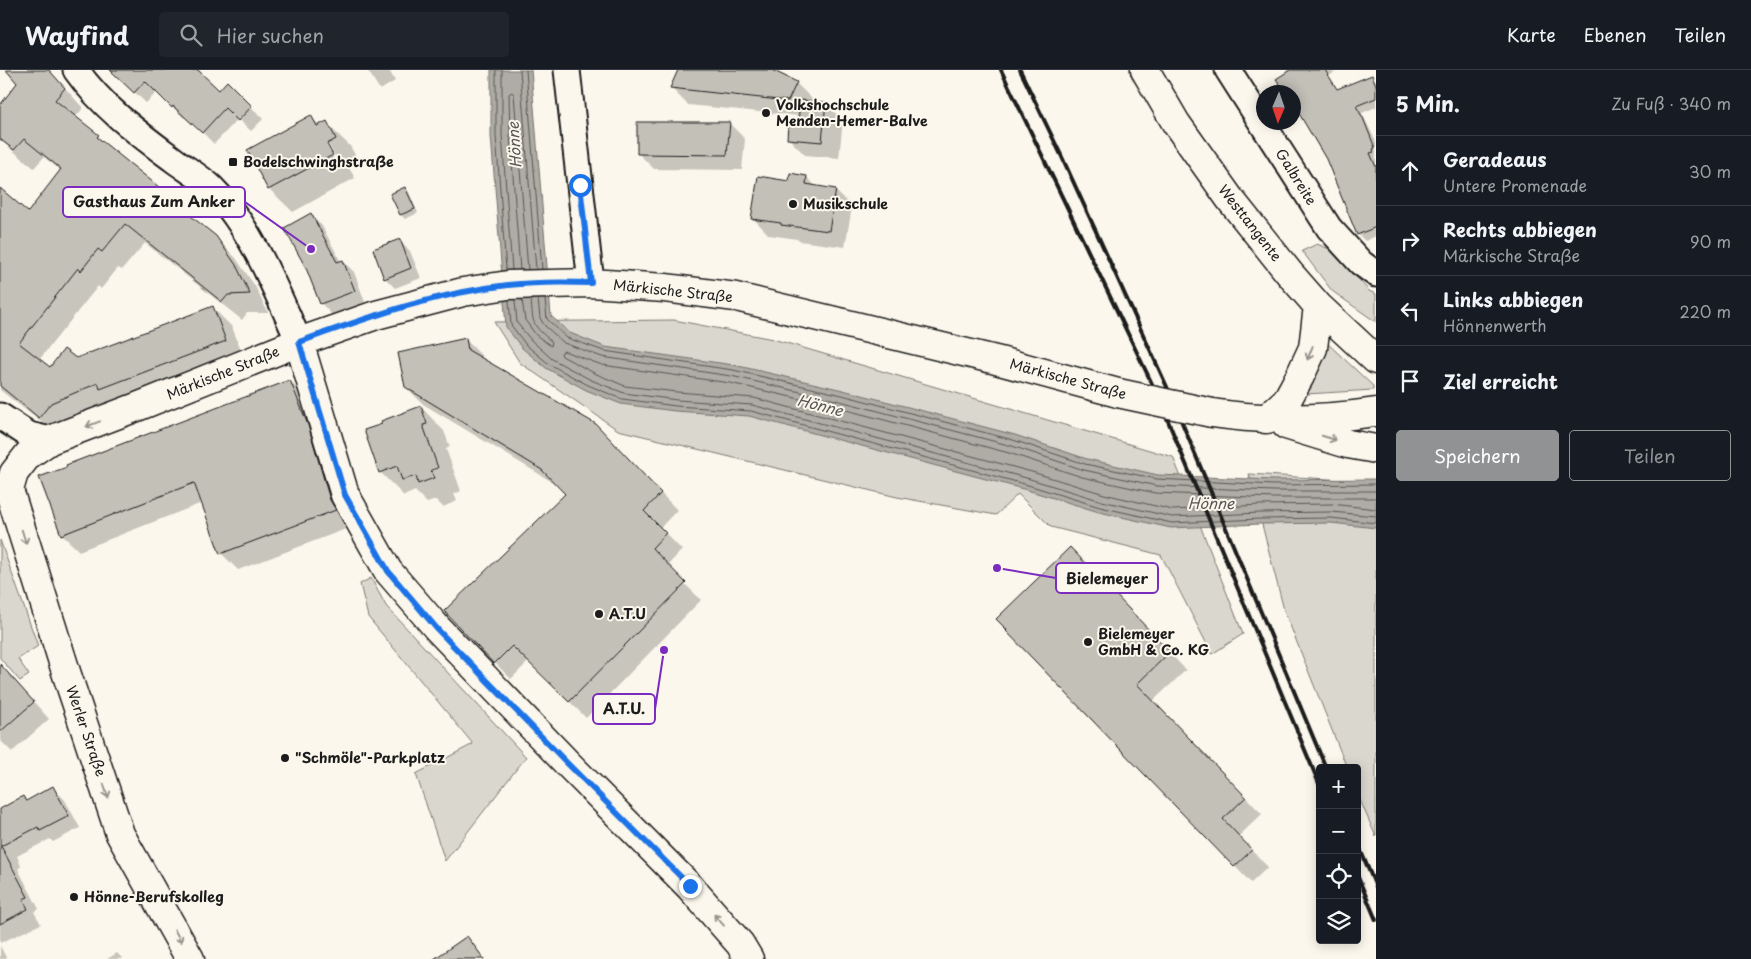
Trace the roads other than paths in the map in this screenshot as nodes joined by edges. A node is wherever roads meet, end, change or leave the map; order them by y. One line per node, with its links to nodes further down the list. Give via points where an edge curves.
1 (76, 70): 8 (street, via 107,107 210,187 238,220 274,285)
2 (567, 70): 6 (street)
3 (1145, 70): 7 (main road, Westtangente, via 1176,123 1230,199)
4 (1228, 70): 5 (street, Galbreite, via 1329,228 1361,263)
5 (1376, 274)
6 (582, 282): 8 (main road, Märkische Straße, via 508,285 463,292 376,315); 12 (main road, Märkische Straße, bridge, via 736,297 1118,393)
7 (1318, 306): 9 (main road, Westtangente); 12 (main road, one-way to 12, via 1313,348 1287,400)
8 (299, 342): 13 (main road, Märkische Straße, one-way to 13); 17 (main road, one-way to 8, via 690,886 438,630 388,571 345,495)
9 (1376, 360)
10 (1376, 412): 12 (main road, Märkische Straße)
11 (0, 416): 13 (street, via 29,435)
12 (1266, 419): 14 (main road, one-way to 14, via 1348,444)
13 (50, 440): 15 (main road, Märkische Straße, via 28,455)
14 (1376, 449)
15 (3, 487): 16 (main road, Werler Straße, one-way to 16, via 120,834)
16 (190, 959)
17 (749, 959)

